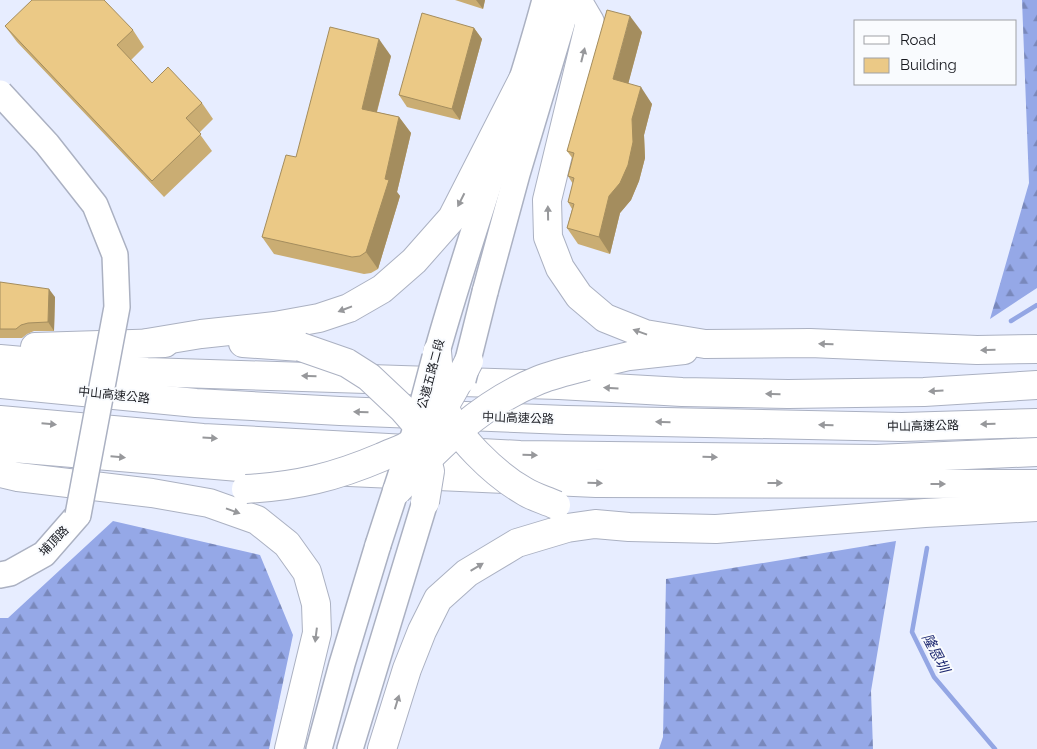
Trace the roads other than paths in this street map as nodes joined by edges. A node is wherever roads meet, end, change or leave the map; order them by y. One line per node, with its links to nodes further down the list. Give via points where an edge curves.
1 (544, 0): 4 (street, 公道五路二段)
2 (569, 0): 12 (street, bridge, via 517,174)
3 (577, 0): 7 (highway, one-way to 3, via 645,334 605,318 580,296 560,268 548,236 547,200 590,22)
4 (523, 78): 6 (highway, one-way to 6, via 452,218 414,261 382,289 349,308 319,318); 10 (street, 公道五路二段)
5 (0, 94): 27 (street, 埔頂路, bridge, via 47,144 95,205 115,255 117,307 78,515 44,554 10,573)
6 (147, 343): 8 (highway); 17 (highway, bridge, via 256,343 301,347 347,362)
7 (705, 344): 9 (highway, one-way to 7, via 977,350 810,343); 17 (highway, bridge, via 680,351 629,356 540,380)
8 (0, 348)
9 (1037, 349)
10 (437, 352): 17 (highway, bridge)
11 (0, 359): 14 (highway, one-way to 11, via 924,392 692,392 147,372)
12 (469, 361): 17 (highway, bridge)
13 (0, 384): 16 (highway, 中山高速公路, one-way to 13, via 902,427 350,412 196,403)
14 (1037, 385)
15 (0, 420): 19 (highway, one-way to 19, via 203,438 520,455 876,459)
16 (1037, 423)
17 (434, 432): 22 (highway, bridge); 23 (highway, bridge, via 342,473 281,487); 24 (highway, bridge); 26 (highway, bridge, via 493,468 524,492 556,504 608,518)
18 (0, 447): 21 (highway, one-way to 21, via 239,467 596,483)
19 (1037, 452)
20 (0, 473): 23 (highway)
21 (1037, 484)
22 (397, 491): 29 (street, bridge, via 342,664)
23 (152, 493): 28 (highway, one-way to 28, via 209,503 257,520 287,544 307,572 316,604 317,633)
24 (425, 502): 30 (street)
25 (1037, 507): 26 (highway)
26 (716, 529): 31 (highway, one-way to 26, via 407,669 438,598 468,573 517,543 567,528 595,524)
27 (0, 575)
28 (289, 749)
29 (319, 749)
30 (350, 749)
31 (382, 749)

